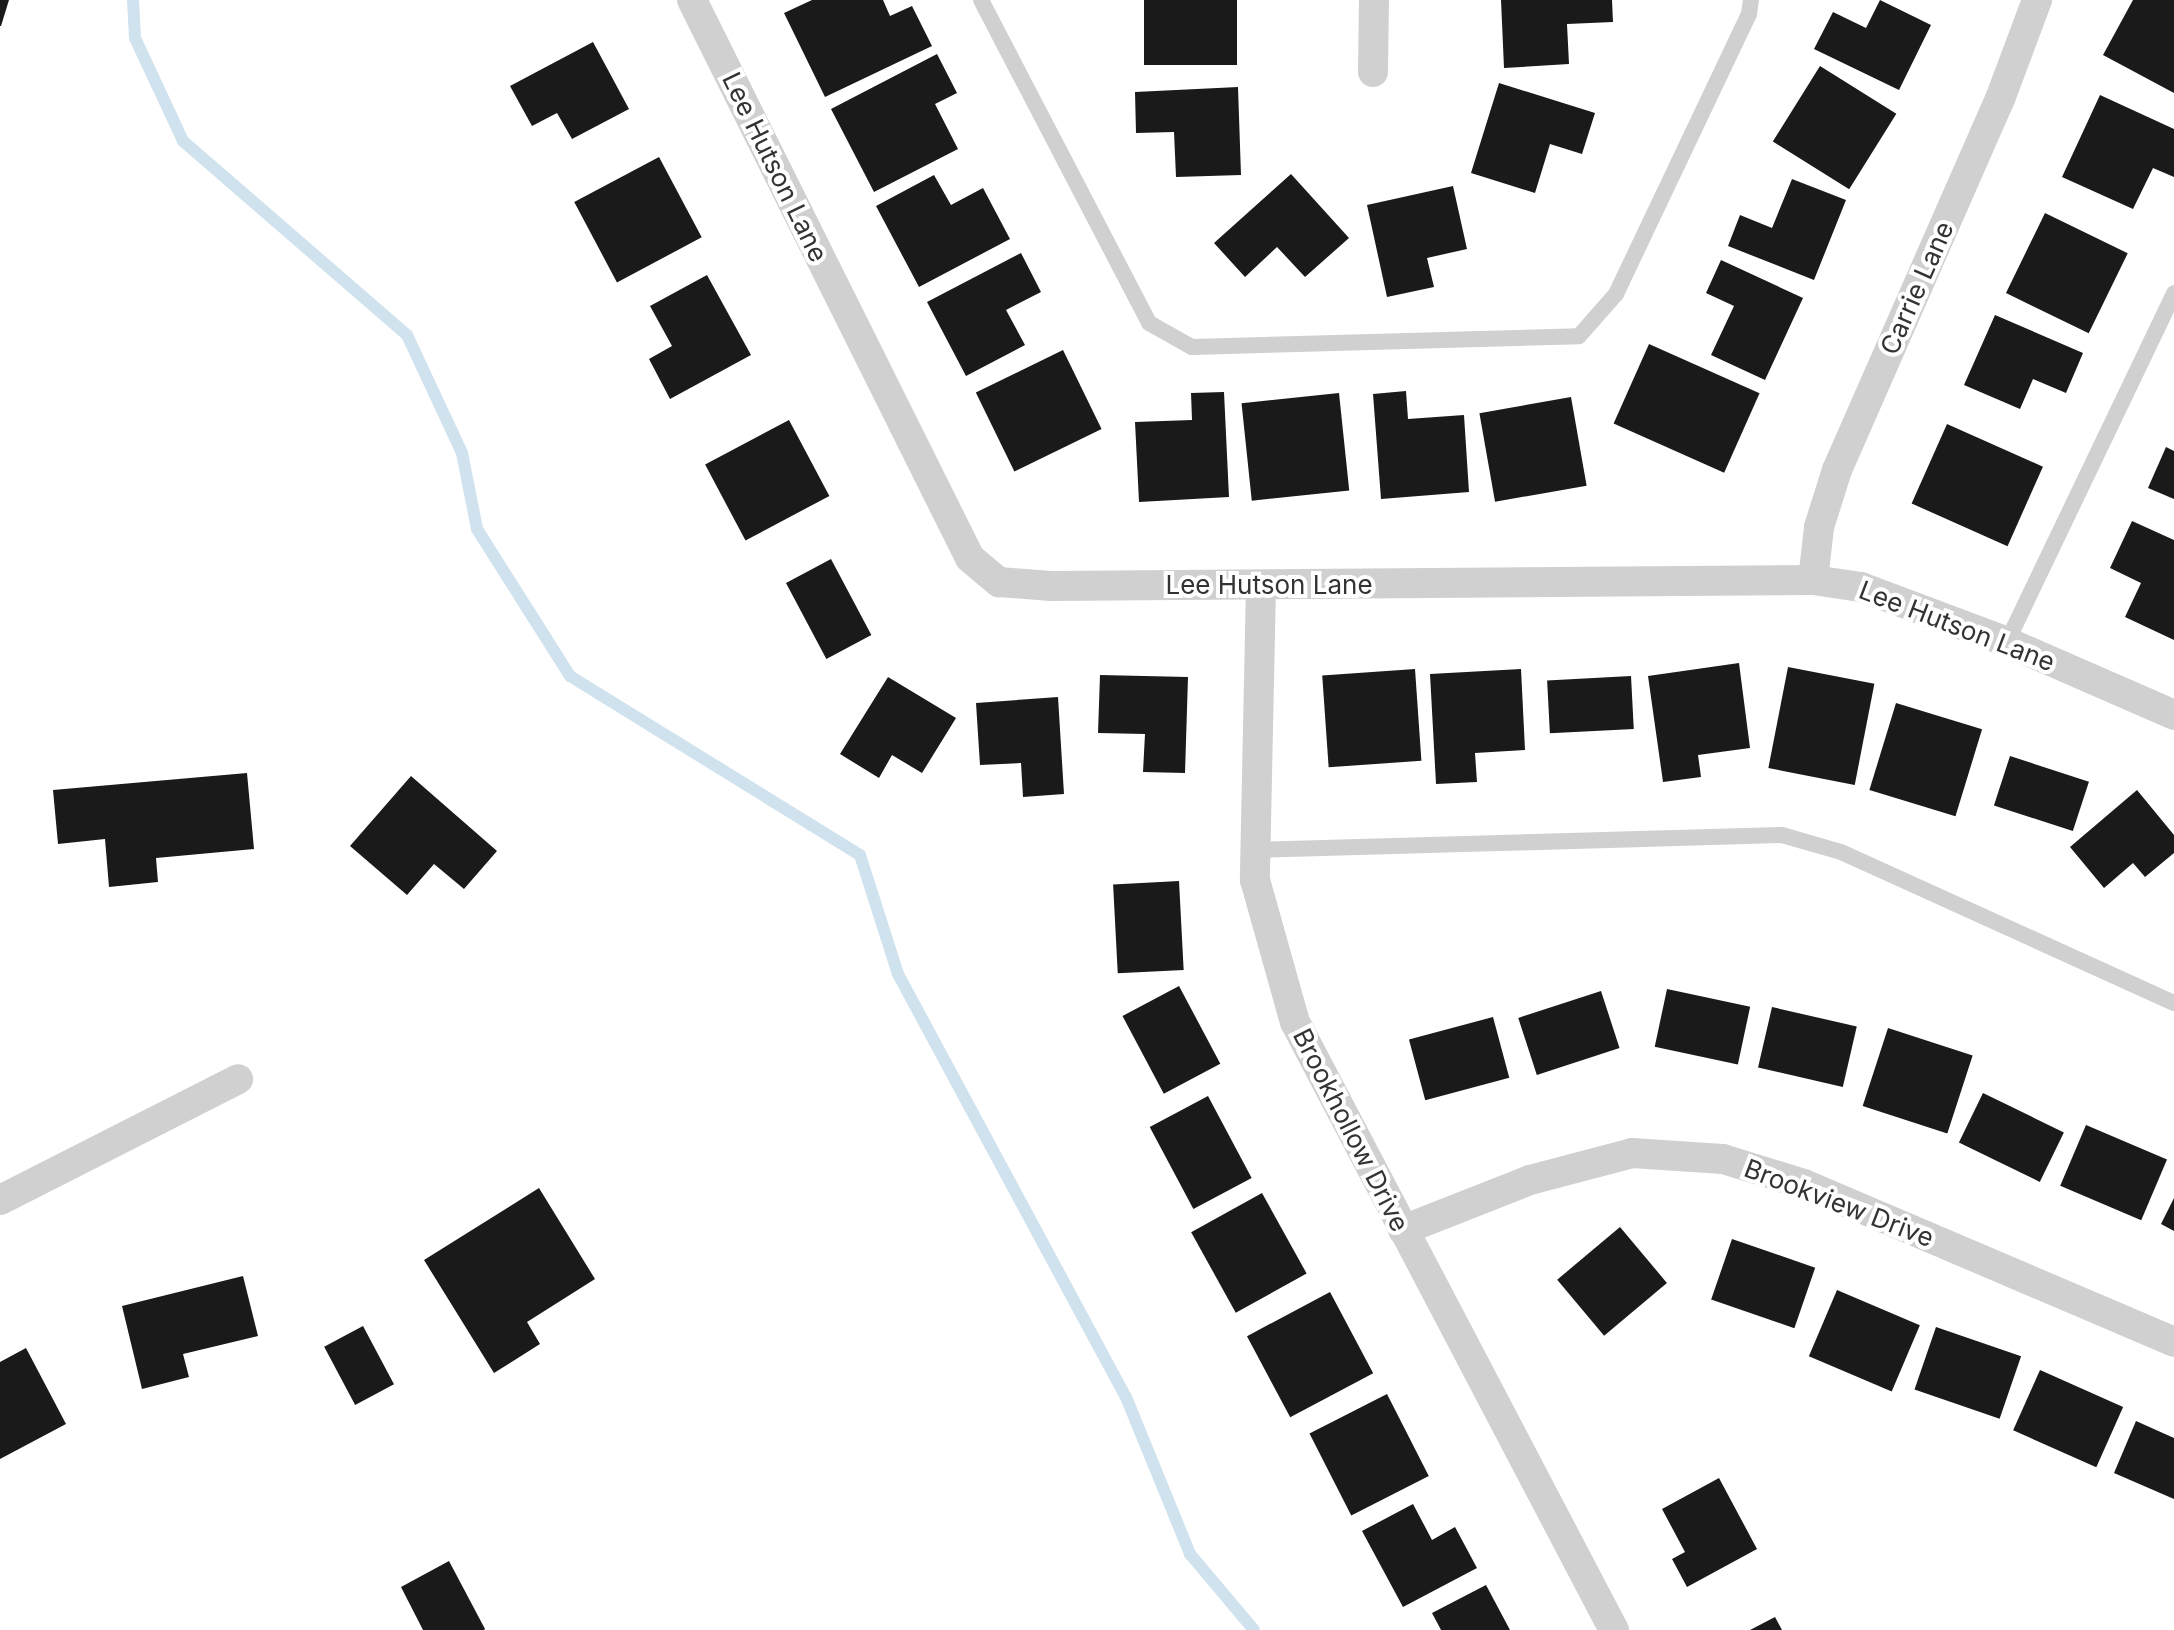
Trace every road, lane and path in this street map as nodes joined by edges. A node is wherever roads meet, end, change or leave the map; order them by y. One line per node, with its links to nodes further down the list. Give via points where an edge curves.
1 (692, 0): 9 (street, Lee Hutson Lane, via 970,558 999,582)
2 (981, 0): 4 (lane, via 1149,323 1192,347 1579,336 1616,294 1749,14)
3 (1374, 0): 6 (street)
4 (1751, 0)
5 (2037, 0): 8 (street, Carrie Lane, via 2000,99 1837,470 1819,527)
6 (1373, 72)
7 (2174, 293): 10 (lane)
8 (1813, 580): 9 (street, Lee Hutson Lane); 10 (street, Lee Hutson Lane, via 1861,587)
9 (1261, 585): 12 (street, Brookhollow Drive)
10 (2007, 642): 11 (street, Lee Hutson Lane)
11 (2174, 715)
12 (1256, 850): 13 (lane, via 1782,835 1841,852); 16 (street, Brookhollow Drive, via 1255,880 1295,1022)
13 (2174, 1003)
14 (238, 1079): 15 (street)
15 (0, 1200)
16 (1403, 1230): 17 (street, Brookview Drive, via 1530,1180 1632,1153 1723,1159 1804,1184); 18 (street, Brookhollow Drive)
17 (2174, 1342)
18 (1614, 1630)

